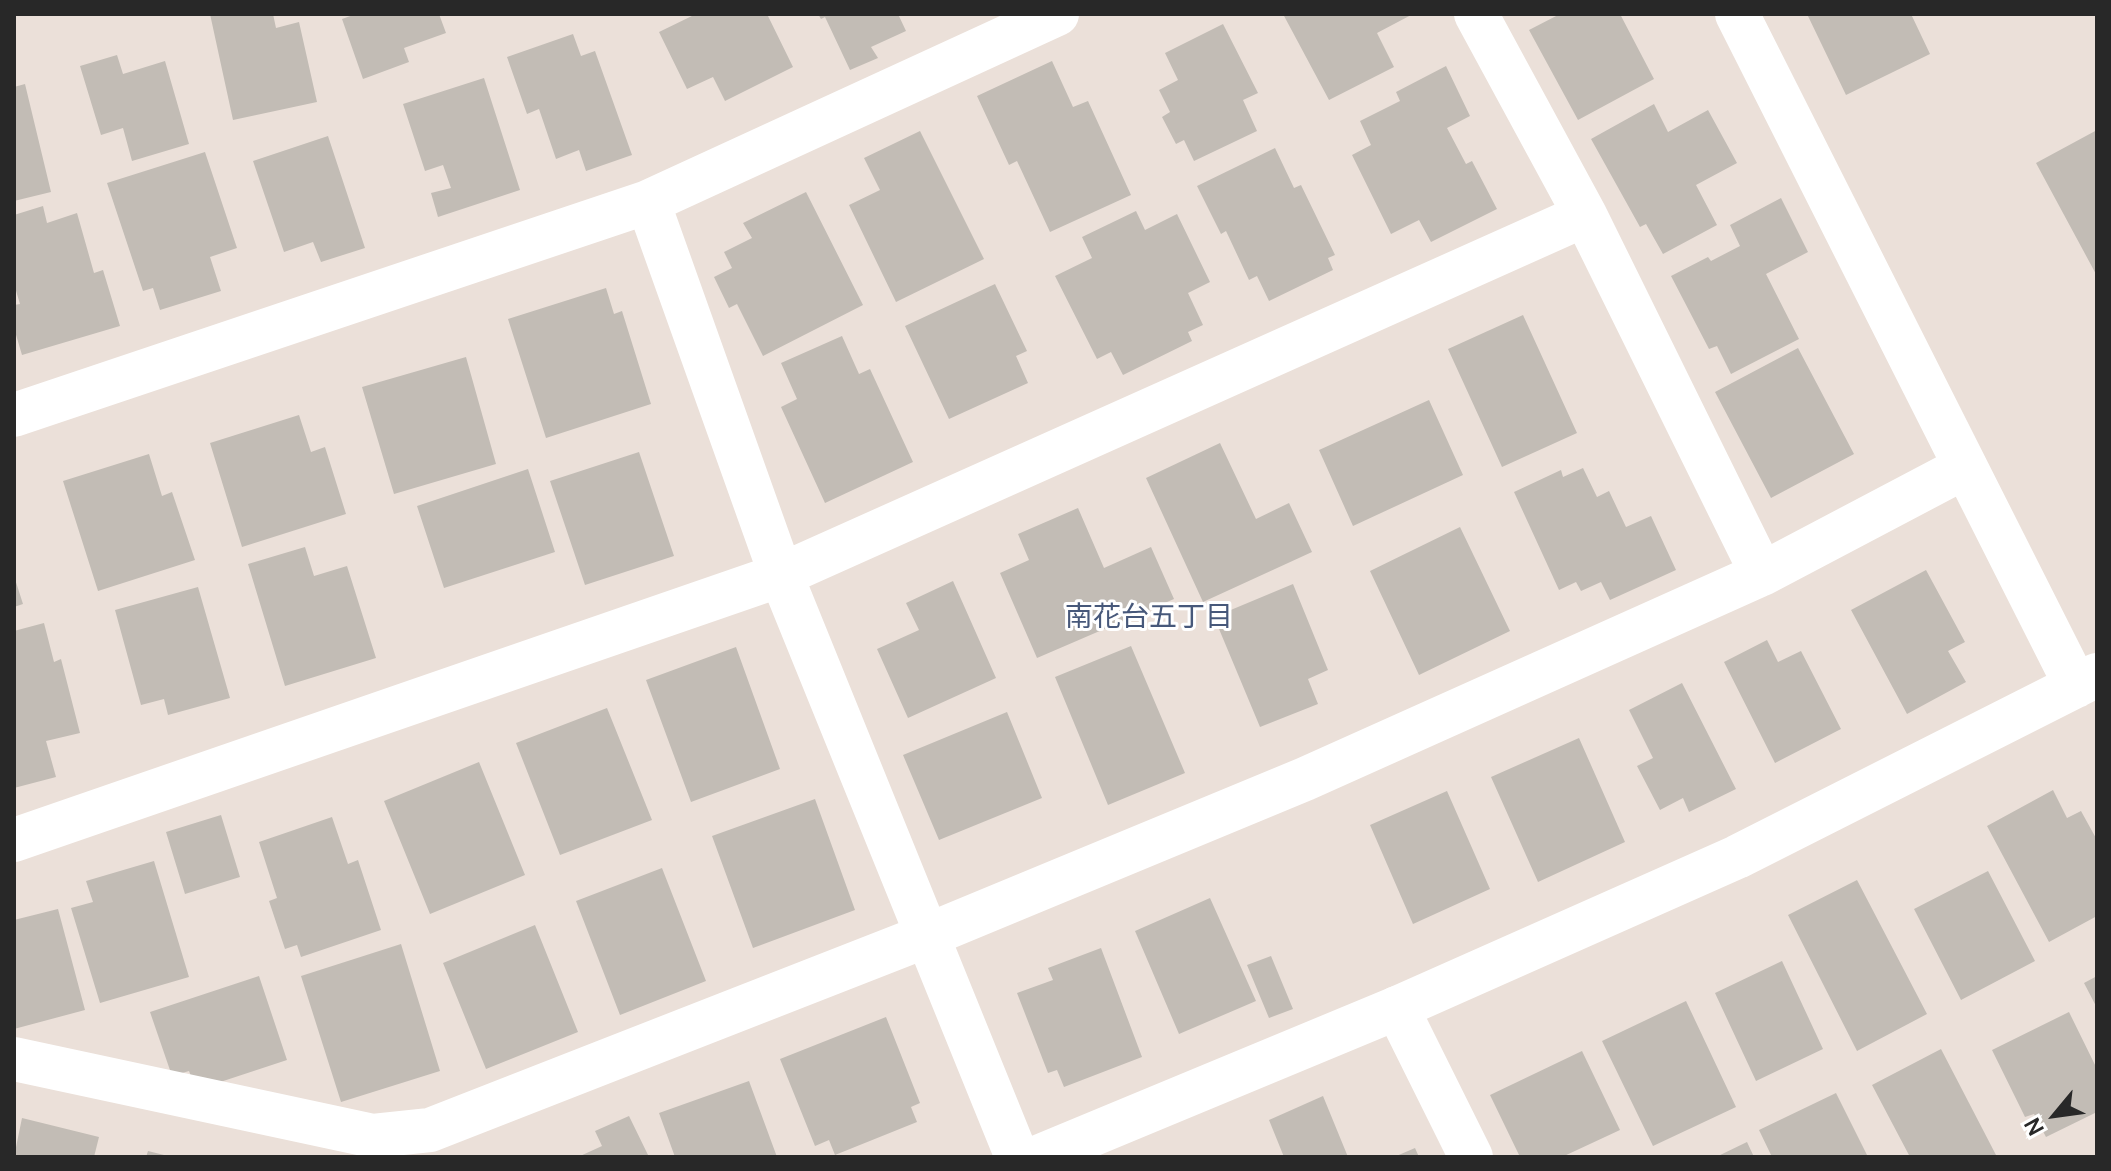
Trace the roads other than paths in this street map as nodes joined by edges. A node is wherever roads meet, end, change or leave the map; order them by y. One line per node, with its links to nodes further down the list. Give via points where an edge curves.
1 (1057, 14): 4 (street)
2 (1476, 14): 5 (street)
3 (1737, 14): 7 (street)
4 (648, 202): 6 (street); 9 (street)
5 (1585, 215): 8 (street); 9 (street)
6 (14, 415)
7 (1965, 467): 8 (street); 10 (street)
8 (1762, 574): 12 (street, via 1305,779)
9 (781, 575): 11 (street); 12 (street)
10 (2087, 681): 13 (street, via 1737,857)
11 (14, 840)
12 (926, 936): 14 (street, via 430,1130 373,1136); 15 (street)
13 (1397, 1008): 16 (street); 17 (street)
14 (14, 1059)
15 (1017, 1157)
16 (1038, 1157)
17 (1471, 1157)

